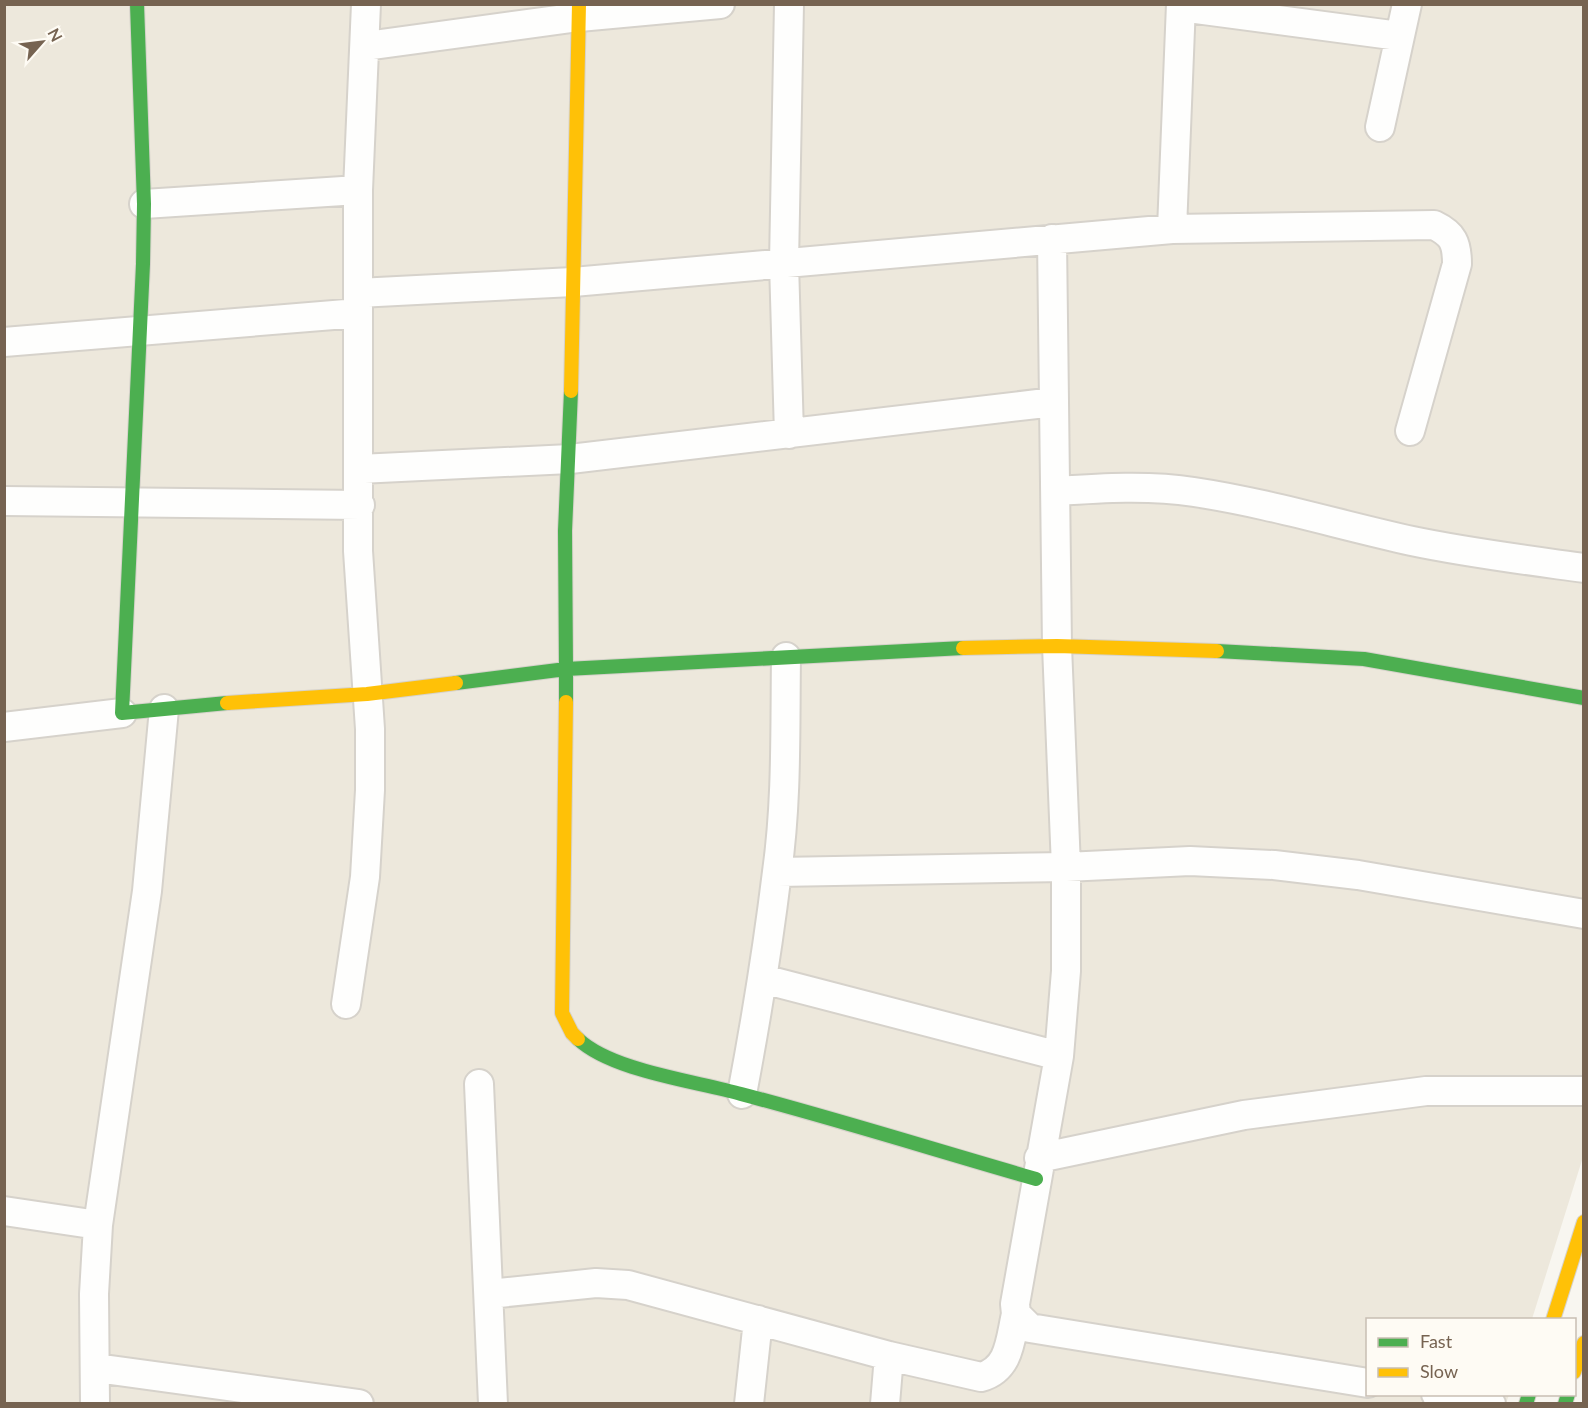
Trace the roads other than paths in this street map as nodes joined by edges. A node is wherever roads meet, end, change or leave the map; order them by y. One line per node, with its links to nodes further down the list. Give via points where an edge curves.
1 (137, 4): 12 (main road)
2 (366, 4): 9 (street)
3 (720, 4): 7 (street)
4 (789, 4): 15 (street)
5 (1407, 4): 8 (street)
6 (1181, 6): 8 (street); 13 (street)
7 (579, 11): 9 (street); 16 (main road)
8 (1399, 36): 10 (street)
9 (366, 46): 11 (street)
10 (1380, 126)
11 (358, 190): 12 (street); 17 (street)
12 (144, 204): 18 (main road)
13 (1172, 229): 14 (street); 21 (street, via 1434,225 1449,233 1457,246 1457,264)
14 (1052, 239): 15 (street); 20 (street)
15 (784, 263): 16 (street); 22 (street)
16 (573, 282): 17 (street); 23 (main road)
17 (358, 303): 18 (street); 24 (street)
18 (141, 331): 19 (street); 27 (main road)
19 (4, 342)
20 (1054, 402): 22 (street); 25 (street)
21 (1410, 431)
22 (789, 434): 23 (street)
23 (570, 459): 24 (street); 32 (main road, via 565,531)
24 (359, 469): 28 (street)
25 (1057, 491): 29 (street, via 1191,491 1250,501 1412,541); 30 (street)
26 (4, 501): 27 (street)
27 (130, 503): 28 (street); 36 (main road)
28 (360, 505): 33 (street, via 358,551)
29 (1584, 568)
30 (1057, 646): 31 (main road); 34 (main road, via 1364,658); 38 (street)
31 (786, 657): 32 (main road); 39 (street)
32 (566, 669): 33 (main road); 46 (main road, via 562,1013 572,1033 589,1049 627,1065)
33 (367, 694): 35 (main road); 42 (street, via 370,790 365,877)
34 (1584, 698)
35 (164, 709): 36 (main road); 50 (street, via 147,891)
36 (122, 713): 37 (street)
37 (4, 727)
38 (1066, 867): 39 (street); 40 (street, via 1190,861 1274,865); 43 (street, via 1066,972)
39 (778, 872): 41 (street)
40 (1584, 914)
41 (763, 979): 43 (street); 46 (street)
42 (346, 1004)
43 (1059, 1056): 47 (street)
44 (479, 1084): 51 (street)
45 (1584, 1091): 47 (street, via 1415,1092 1244,1115)
46 (742, 1094): 47 (main road)
47 (1038, 1168): 52 (street)
48 (4, 1211): 50 (street)
49 (1584, 1222): 53 (main road)
50 (98, 1225): 57 (street, via 94,1294)
51 (489, 1294): 54 (street, via 596,1283 628,1285); 64 (street)
52 (1016, 1314): 56 (street, via 1004,1362 994,1373 981,1377 961,1375); 59 (street, via 1030,1328)
53 (1554, 1318)
54 (758, 1320): 56 (street); 65 (street)
55 (1584, 1342): 58 (main road)
56 (889, 1356): 66 (street)
57 (96, 1368): 61 (street); 62 (street)
58 (1576, 1369)
59 (1366, 1383)
60 (1442, 1396): 67 (street)
61 (331, 1401): 63 (street)
62 (95, 1404)
63 (359, 1404)
64 (493, 1404)
65 (748, 1404)
66 (885, 1404)
67 (1491, 1404)

